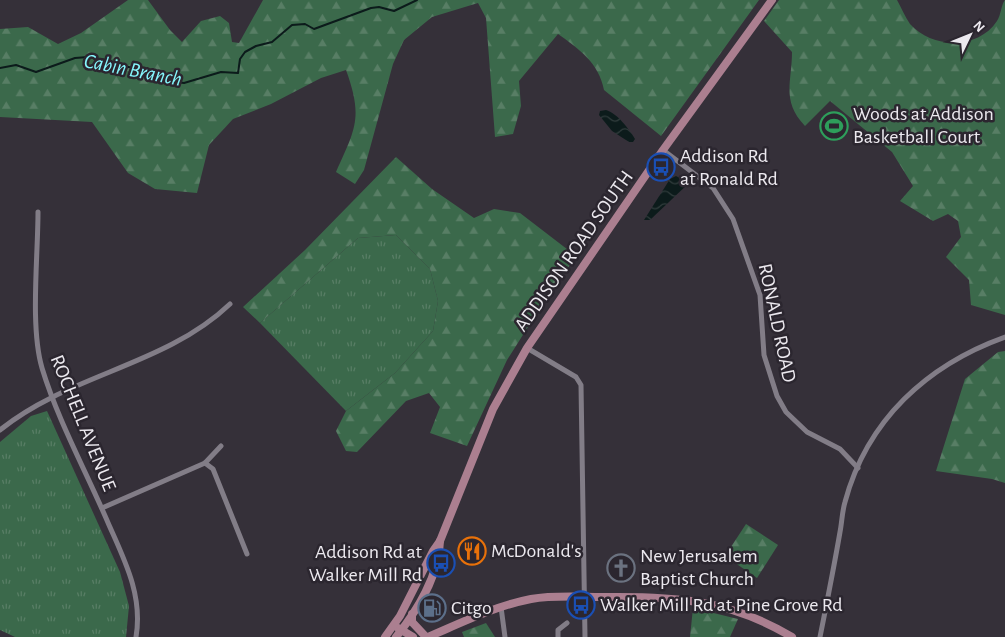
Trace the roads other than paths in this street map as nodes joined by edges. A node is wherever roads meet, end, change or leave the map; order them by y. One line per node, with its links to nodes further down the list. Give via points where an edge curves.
1 (772, 0): 2 (main road, ADDISON ROAD SOUTH)
2 (664, 150): 6 (main road, ADDISON ROAD SOUTH); 11 (street, RONALD ROAD, via 713,188 733,219 760,295 767,363 777,396 786,412 807,432 840,449)
3 (38, 212): 7 (street, ROCHELL AVENUE, via 36,340)
4 (230, 304): 7 (street, via 182,341)
5 (1005, 337): 11 (street, via 967,352 907,394 878,431)
6 (527, 348): 13 (main road, ADDISON ROAD SOUTH, via 493,409); 15 (street, via 581,384)
7 (53, 398): 8 (street, via 15,418); 12 (street, ROCHELL AVENUE)
8 (0, 430)
9 (221, 446): 10 (street)
10 (205, 463): 12 (street); 14 (street, via 213,469)
11 (858, 468): 29 (street, via 845,502)
12 (102, 508): 20 (street, ROCHELL AVENUE, via 134,584 138,606)
13 (440, 541): 17 (main road, ADDISON ROAD SOUTH, via 439,555 424,594); 19 (main road, ADDISON ROAD SOUTH)
14 (247, 554)
15 (586, 596): 16 (main road, via 542,597); 27 (street); 28 (main road, via 657,596 707,602 758,618)
16 (501, 608): 24 (main road); 25 (street)
17 (412, 614): 19 (main road, ADDISON ROAD SOUTH); 24 (main road, via 412,622)
18 (567, 622): 26 (street, via 558,630)
19 (398, 627): 21 (main road); 22 (main road, ADDISON ROAD SOUTH); 23 (main road)
20 (136, 637)
21 (385, 637)
22 (396, 637)
23 (413, 637)
24 (427, 637)
25 (504, 637)
26 (558, 637)
27 (585, 637)
28 (792, 637)
29 (820, 637)

